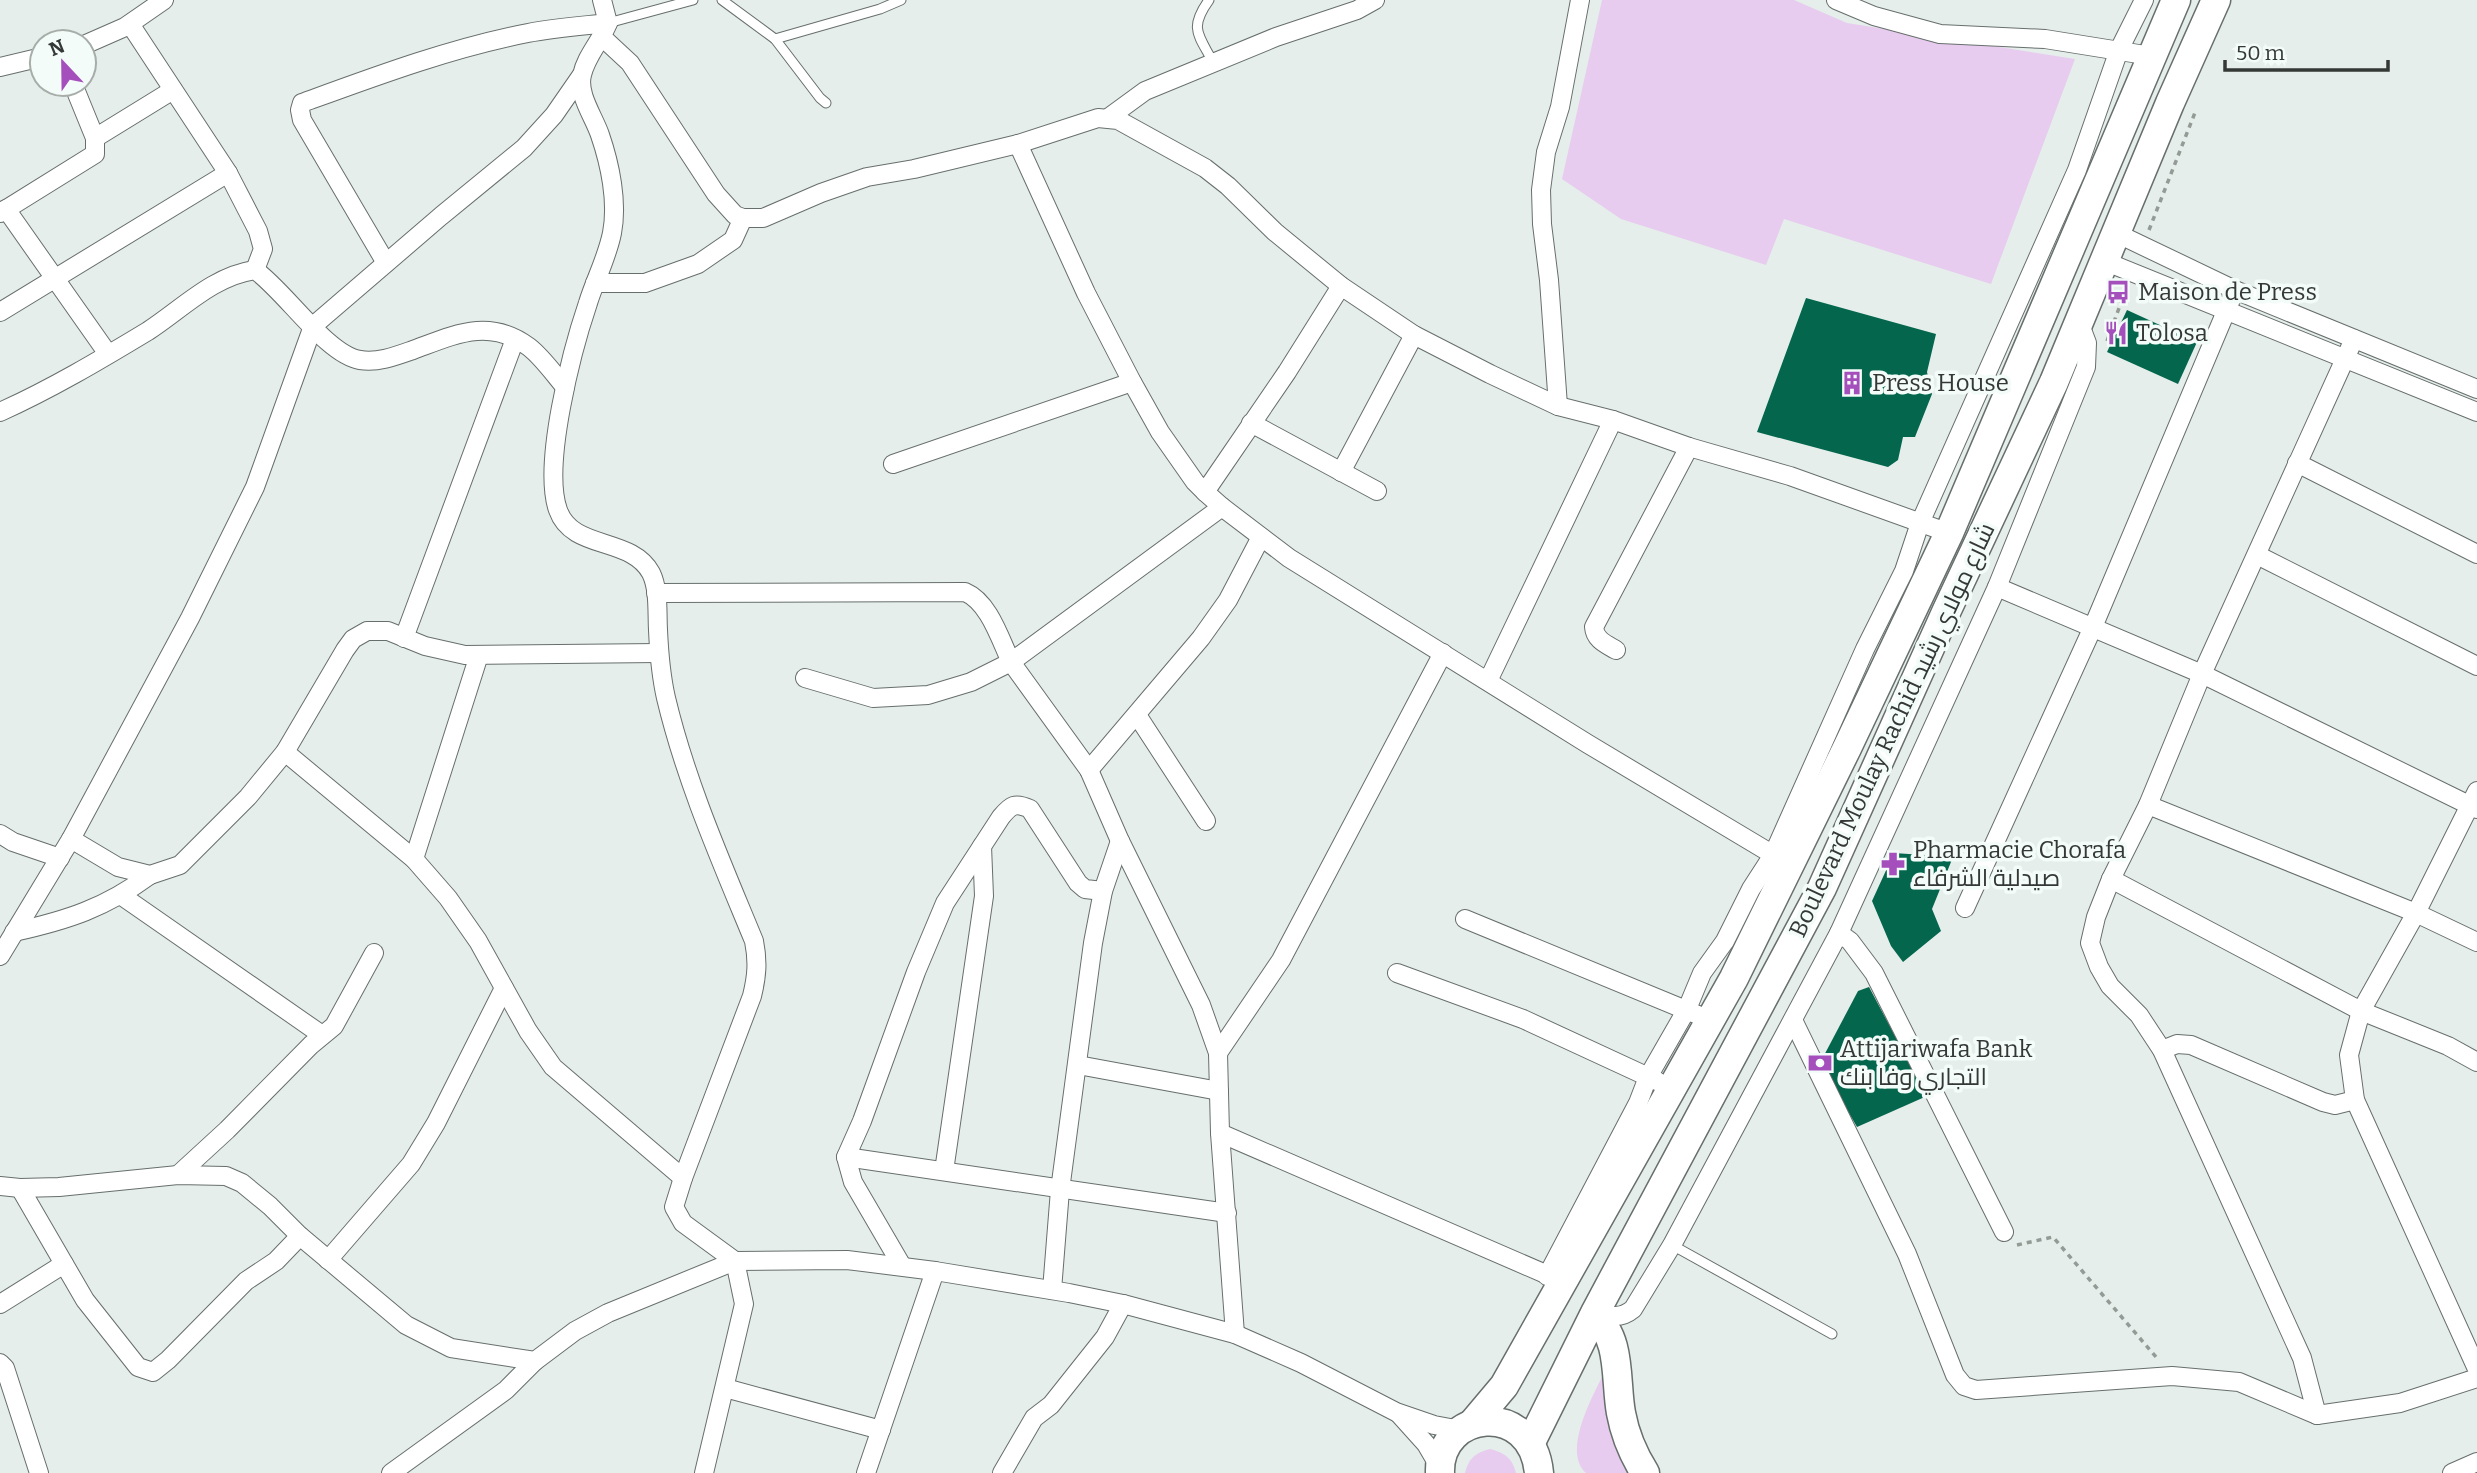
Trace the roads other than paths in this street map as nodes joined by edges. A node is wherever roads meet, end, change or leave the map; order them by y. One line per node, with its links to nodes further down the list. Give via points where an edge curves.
1 (164, 0): 13 (street)
2 (602, 0): 14 (street)
3 (693, 0): 14 (lane)
4 (722, 0): 16 (lane)
5 (901, 0): 16 (lane)
6 (1209, 0): 20 (lane, via 1197,17 1197,30)
7 (1374, 0): 20 (street)
8 (1580, 0): 52 (street, via 1541,190)
9 (1836, 0): 17 (street, via 1940,34 2045,39)
10 (2144, 0): 17 (street)
11 (2176, 0): 18 (main road, Boulevard Moulay Rachid شارع مولاي رشيد)
12 (2216, 0): 32 (main road, Boulevard Moulay Rachid شارع مولاي رشيد)
13 (131, 24): 15 (street); 23 (street)
14 (605, 30): 22 (street); 31 (street, via 716,194); 34 (street, via 528,33 407,66 302,103 302,120)
15 (98, 39)
16 (775, 39): 25 (lane)
17 (2119, 50): 18 (street); 64 (street, via 2077,170)
18 (2151, 56): 65 (main road, Boulevard Moulay Rachid شارع مولاي رشيد)
19 (28, 60): 21 (street)
20 (1214, 64): 26 (street, via 1145,91)
21 (0, 67)
22 (581, 76): 34 (street, via 524,148); 37 (street, via 610,167 613,203 612,232)
23 (173, 90): 27 (street); 29 (street)
24 (79, 98): 27 (street)
25 (826, 103)
26 (1108, 118): 28 (street); 38 (street, via 1205,168)
27 (95, 138): 30 (street, via 96,150 90,159)
28 (1018, 144): 31 (street, via 867,177 763,218); 49 (street)
29 (228, 173): 35 (street, via 261,238); 36 (street)
30 (3, 211): 36 (street)
31 (743, 218): 37 (street, via 733,240 698,264 645,283)
32 (2116, 233): 33 (main road, Boulevard Moulay Rachid شارع مولاي رشيد); 39 (street)
33 (2104, 261): 40 (street); 42 (main road, Boulevard Moulay Rachid شارع مولاي رشيد)
34 (386, 263): 43 (street)
35 (255, 270): 43 (street); 47 (street, via 228,277)
36 (56, 279): 41 (street); 47 (street)
37 (595, 283): 50 (street)
38 (1341, 286): 44 (street); 56 (street)
39 (2235, 289): 40 (street); 45 (street)
40 (2226, 310): 48 (street); 71 (street)
41 (0, 312)
42 (2079, 322): 69 (street, via 2087,343 2086,367); 142 (main road, Boulevard Moulay Rachid شارع مولاي رشيد, via 1822,888)
43 (313, 327): 46 (street, via 359,360 392,357 462,332 495,331); 89 (street, via 255,486)
44 (1414, 335): 52 (street); 60 (street)
45 (2354, 339): 48 (street); 51 (street)
46 (515, 340): 50 (street, via 530,347); 72 (street)
47 (107, 354): 53 (street)
48 (2345, 358): 54 (street); 58 (street)
49 (1132, 382): 59 (street); 62 (street, via 1160,432)
50 (565, 387): 70 (street, via 552,474 558,512 573,531 637,556 652,574)
51 (2477, 389)
52 (1559, 406): 55 (street)
53 (0, 412)
54 (2477, 412)
55 (1612, 420): 57 (street); 81 (street)
56 (1251, 423): 60 (street); 62 (street)
57 (1689, 447): 64 (street, via 1790,476); 73 (street, via 1594,627 1600,640)
58 (2297, 463): 67 (street); 68 (street)
59 (892, 464)
60 (1341, 472): 61 (street)
61 (1377, 491)
62 (1205, 492): 63 (street)
63 (1222, 507): 66 (street); 77 (street)
64 (1920, 523): 65 (street); 94 (street, via 1904,571 1865,649)
65 (1949, 533): 94 (main road, Boulevard Moulay Rachid شارع مولاي رشيد)
66 (1261, 537): 75 (street); 82 (street, via 1228,600)
67 (2477, 554)
68 (2257, 555): 78 (street); 79 (street)
69 (1997, 587): 71 (street); 103 (street)
70 (656, 593): 74 (street); 77 (street, via 965,592 978,600)
71 (2093, 627): 79 (street); 99 (street)
72 (404, 638): 76 (street); 83 (street, via 388,631 367,631 353,639)
73 (1616, 650)
74 (659, 653): 76 (street); 124 (street, via 676,736 758,959 752,996)
75 (1443, 653): 81 (street); 114 (street, via 1281,960)
76 (479, 655): 93 (street)
77 (1011, 662): 80 (street, via 971,682 928,695 873,698); 84 (street)
78 (2477, 666)
79 (2202, 674): 85 (street); 86 (street)
80 (805, 678)
81 (1488, 681): 94 (street)
82 (1137, 715): 84 (street); 87 (street)
83 (285, 752): 93 (street); 95 (street, via 248,797 180,865)
84 (1089, 770): 90 (street)
85 (2475, 802): 100 (street)
86 (2148, 805): 96 (street); 100 (street)
87 (1206, 821)
88 (0, 834): 92 (street)
89 (71, 839): 92 (street); 95 (street, via 118,867)
90 (1120, 841): 97 (street); 114 (street, via 1201,1005)
91 (982, 846): 97 (street, via 1010,806 1019,804 1030,809 1078,883 1085,890); 121 (street, via 945,903); 122 (street, via 984,896)
92 (60, 858): 102 (street)
93 (414, 859): 108 (street, via 448,898)
94 (1781, 860): 110 (main road, Boulevard Moulay Rachid شارع مولاي رشيد)
95 (150, 875): 98 (street)
96 (2110, 879): 109 (street); 113 (street, via 2090,943 2110,986 2139,1015)
97 (1103, 891): 116 (street)
98 (122, 896): 102 (street, via 62,921); 112 (street)
99 (1965, 908)
100 (2416, 913): 104 (street); 109 (street)
101 (1465, 919): 110 (street)
102 (14, 932): 106 (street)
103 (1839, 933): 111 (street); 129 (street, via 1874,973)
104 (2477, 942)
105 (374, 953): 112 (street, via 334,1026)
106 (0, 956)
107 (1397, 972): 117 (street, via 1523,1019)
108 (505, 988): 124 (street, via 553,1067); 132 (street, via 411,1164)
109 (2361, 1011): 115 (street); 119 (street, via 2349,1055)
110 (1699, 1015): 117 (main road, Boulevard Moulay Rachid شارع مولاي رشيد)
111 (1793, 1020): 131 (street); 152 (street, via 1907,1254 1955,1375 1964,1386 1976,1390 2172,1376 2239,1382)
112 (323, 1035): 123 (street)
113 (2162, 1050): 119 (street, via 2176,1044 2192,1045 2322,1102 2335,1105); 152 (street, via 2302,1358)
114 (1218, 1053): 118 (street)
115 (2477, 1062)
116 (1078, 1065): 118 (street); 127 (street)
117 (1660, 1083): 137 (main road, Boulevard Moulay Rachid شارع مولاي رشيد)
118 (1219, 1091): 120 (street)
119 (2356, 1100): 148 (street)
120 (1220, 1133): 128 (street); 137 (street)
121 (846, 1157): 122 (street); 135 (street, via 853,1181)
122 (944, 1171): 127 (street)
123 (178, 1175): 126 (street); 130 (street, via 226,1175 270,1206)
124 (683, 1178): 133 (street, via 674,1207 683,1223)
125 (0, 1186): 126 (street)
126 (20, 1188): 134 (street)
127 (1060, 1190): 128 (street); 138 (street)
128 (1227, 1213): 143 (street)
129 (2004, 1232)
130 (300, 1236): 132 (street); 134 (street, via 153,1371 138,1367 85,1300)
131 (1672, 1245): 141 (street); 144 (lane)
132 (328, 1260): 146 (street, via 406,1325 451,1348)
133 (734, 1261): 135 (street, via 847,1259); 146 (street, via 608,1313); 150 (street, via 744,1304)
134 (64, 1264): 139 (street)
135 (902, 1266): 136 (street)
136 (935, 1271): 138 (street); 154 (street)
137 (1555, 1278): 153 (main road, Boulevard Moulay Rachid شارع مولاي رشيد, via 1504,1386)
138 (1052, 1290): 140 (street)
139 (0, 1304)
140 (1123, 1304): 143 (street); 162 (street, via 1105,1337 1051,1405 1034,1418)
141 (1633, 1309): 142 (street, via 1614,1317); 145 (street)
142 (1595, 1313): 145 (main road); 155 (main road, Boulevard Moulay Rachid شارع مولاي رشيد)
143 (1235, 1334): 151 (street)
144 (1832, 1335)
145 (1613, 1352): 164 (main road, via 1630,1449)
146 (534, 1361): 160 (street, via 506,1390)
147 (0, 1363): 159 (street)
148 (2477, 1369)
149 (2477, 1378): 152 (street, via 2400,1403)
150 (725, 1388): 154 (street); 158 (street)
151 (1396, 1412): 153 (street, via 1434,1424); 157 (street, via 1426,1444)
152 (2317, 1415)
153 (1466, 1427): 155 (main road, via 1488,1421 1504,1423); 157 (main road, Boulevard Moulay Rachid شارع مولاي رشيد, via 1447,1447)
154 (881, 1430): 161 (street)
155 (1531, 1442): 163 (main road)
156 (2477, 1461): 165 (street)
157 (1440, 1470)
158 (707, 1472)
159 (39, 1473)
160 (391, 1473)
161 (866, 1473)
162 (1002, 1473)
163 (1539, 1473)
164 (1645, 1473)
165 (2452, 1473)

